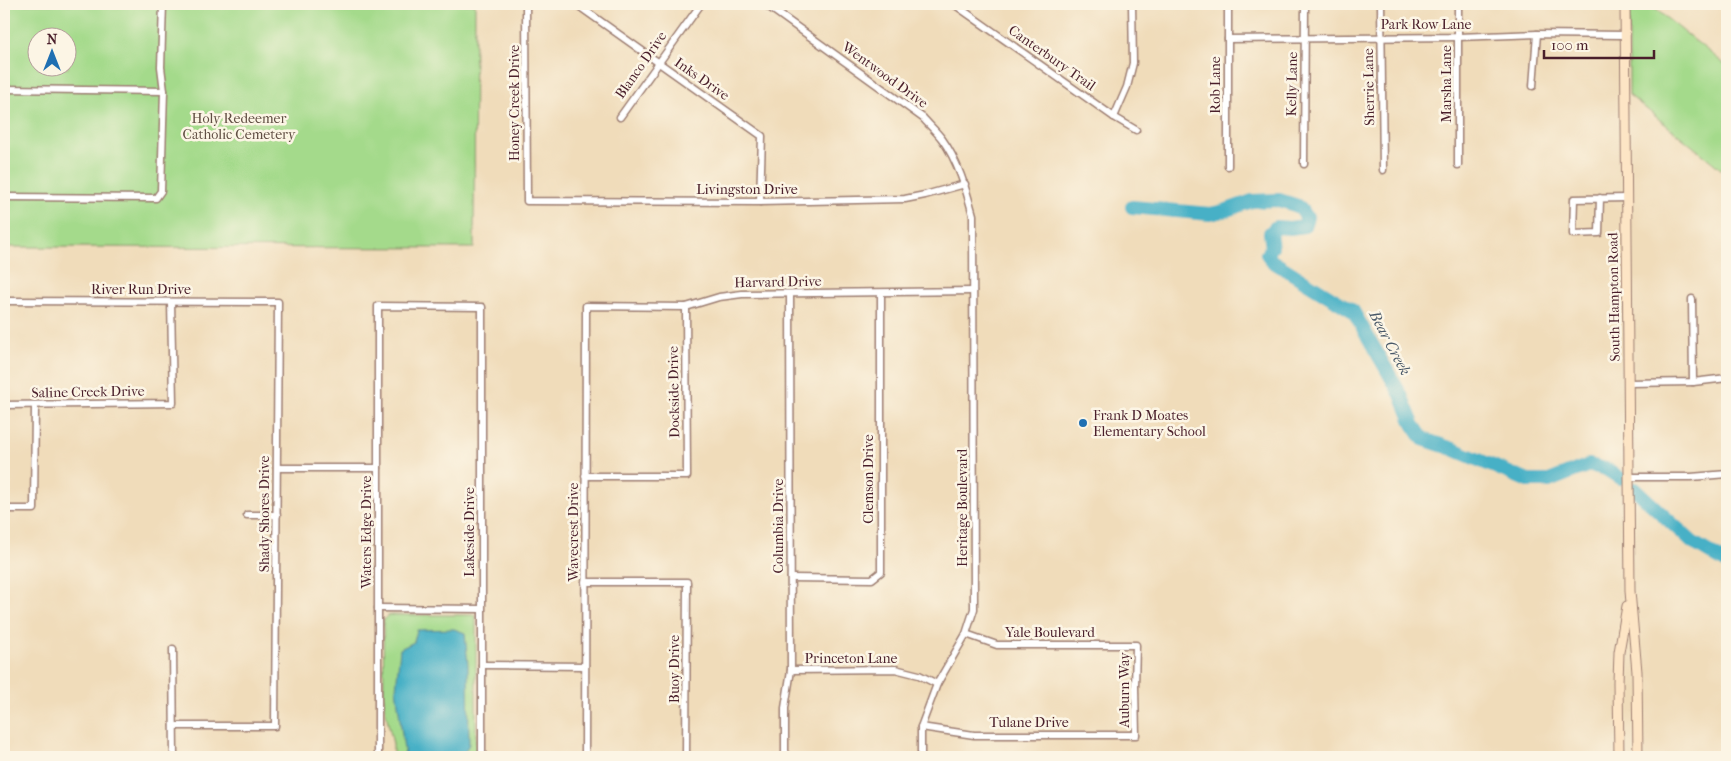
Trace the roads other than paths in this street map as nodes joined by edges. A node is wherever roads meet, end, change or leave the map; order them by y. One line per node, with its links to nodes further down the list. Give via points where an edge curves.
1 (164, 4): 22 (street, via 161,67)
2 (526, 4): 34 (street, Honey Creek Drive)
3 (576, 4): 19 (street, Inks Drive)
4 (701, 4): 19 (street, Blanco Drive)
5 (765, 4): 30 (street, Wentwood Drive, via 923,118 942,139)
6 (954, 4): 24 (street, Canterbury Trail)
7 (1132, 4): 24 (street, via 1133,63)
8 (1228, 4): 18 (street, Rob Lane)
9 (1305, 4): 15 (street, Kelly Lane)
10 (1380, 4): 16 (street, Sherrie Lane)
11 (1458, 4): 17 (street, Marsha Lane)
12 (1625, 4): 14 (main road, South Hampton Road)
13 (1537, 34): 14 (street, Park Row Lane); 17 (street, Park Row Lane); 20 (street)
14 (1624, 35): 33 (main road, South Hampton Road)
15 (1306, 37): 16 (street, Park Row Lane); 18 (street, Park Row Lane); 26 (street, Kelly Lane)
16 (1381, 37): 17 (street, Park Row Lane); 29 (street, Sherrie Lane)
17 (1458, 37): 27 (street, Marsha Lane)
18 (1228, 38): 28 (street, Rob Lane)
19 (658, 63): 23 (street, Blanco Drive); 35 (street, Inks Drive, via 762,136)
20 (1533, 86)
21 (4, 90): 22 (street)
22 (164, 91): 31 (street, via 161,191 156,198)
23 (620, 117)
24 (1114, 117): 25 (street, Canterbury Trail)
25 (1136, 130)
26 (1304, 164)
27 (1458, 165)
28 (1228, 166)
29 (1383, 170)
30 (965, 184): 35 (street, Livingston Drive, via 905,199); 36 (street, Wentwood Drive, via 973,216)
31 (4, 197)
32 (1600, 198): 32 (street, via 1574,199 1573,234 1599,234); 33 (street)
33 (1626, 198): 49 (main road, South Hampton Road)
34 (527, 201): 35 (street, Livingston Drive)
35 (760, 202)
36 (973, 247): 37 (street, Heritage Boulevard)
37 (973, 291): 38 (street, Harvard Drive); 65 (street, Heritage Boulevard, via 974,610)
38 (881, 293): 39 (street, Harvard Drive); 60 (street, Clemson Drive, via 881,572 872,579)
39 (790, 294): 46 (street, Harvard Drive, via 742,294); 60 (street, Columbia Drive)
40 (1692, 299): 48 (street)
41 (4, 301): 42 (street, River Run Drive)
42 (170, 302): 43 (street, River Run Drive); 51 (street, Saline Creek Drive, via 173,403)
43 (278, 302): 52 (street, Shady Shores Drive)
44 (378, 306): 53 (street, Waters Edge Drive); 64 (street, Lakeside Drive, via 482,307)
45 (586, 306): 46 (street, Harvard Drive); 55 (street, Wavecrest Drive)
46 (686, 307): 55 (street, Dockside Drive, via 687,476)
47 (1727, 378): 48 (street)
48 (1693, 382): 49 (street)
49 (1628, 384): 56 (main road, South Hampton Road)
50 (4, 405): 51 (street, Saline Creek Drive)
51 (35, 405): 57 (street, via 34,508)
52 (277, 468): 53 (street); 59 (street, Shady Shores Drive)
53 (378, 468): 63 (street, Waters Edge Drive)
54 (1727, 474): 56 (street, via 1691,478)
55 (585, 476): 61 (street, Wavecrest Drive)
56 (1629, 478): 62 (main road, South Hampton Road)
57 (4, 509)
58 (247, 515): 59 (street)
59 (277, 515): 72 (street, Shady Shores Drive, via 276,726)
60 (791, 578): 70 (street, Columbia Drive)
61 (585, 582): 69 (street, Wavecrest Drive); 79 (street, Buoy Drive, via 687,582)
62 (1630, 591): 82 (main road, South Hampton Road, via 1619,652); 83 (main road, South Hampton Road, via 1637,672)
63 (378, 608): 64 (street); 76 (street, Waters Edge Drive)
64 (481, 609): 68 (street, Lakeside Drive)
65 (966, 634): 66 (street, Yale Boulevard, via 997,645); 71 (street, Heritage Boulevard)
66 (1136, 645): 74 (street, Auburn Way)
67 (173, 649): 72 (street)
68 (482, 666): 69 (street); 77 (street, Lakeside Drive)
69 (585, 666): 78 (street, Wavecrest Drive)
70 (792, 670): 71 (street, Princeton Lane, via 895,669); 80 (street, Columbia Drive, via 785,708)
71 (937, 684): 73 (street, Heritage Boulevard)
72 (174, 726): 75 (street)
73 (921, 728): 74 (street, Tulane Drive, via 974,735); 81 (street, Heritage Boulevard)
74 (1136, 735)
75 (174, 757)
76 (378, 757)
77 (482, 757)
78 (585, 757)
79 (686, 757)
80 (785, 757)
81 (921, 757)
82 (1619, 757)
83 (1638, 757)

